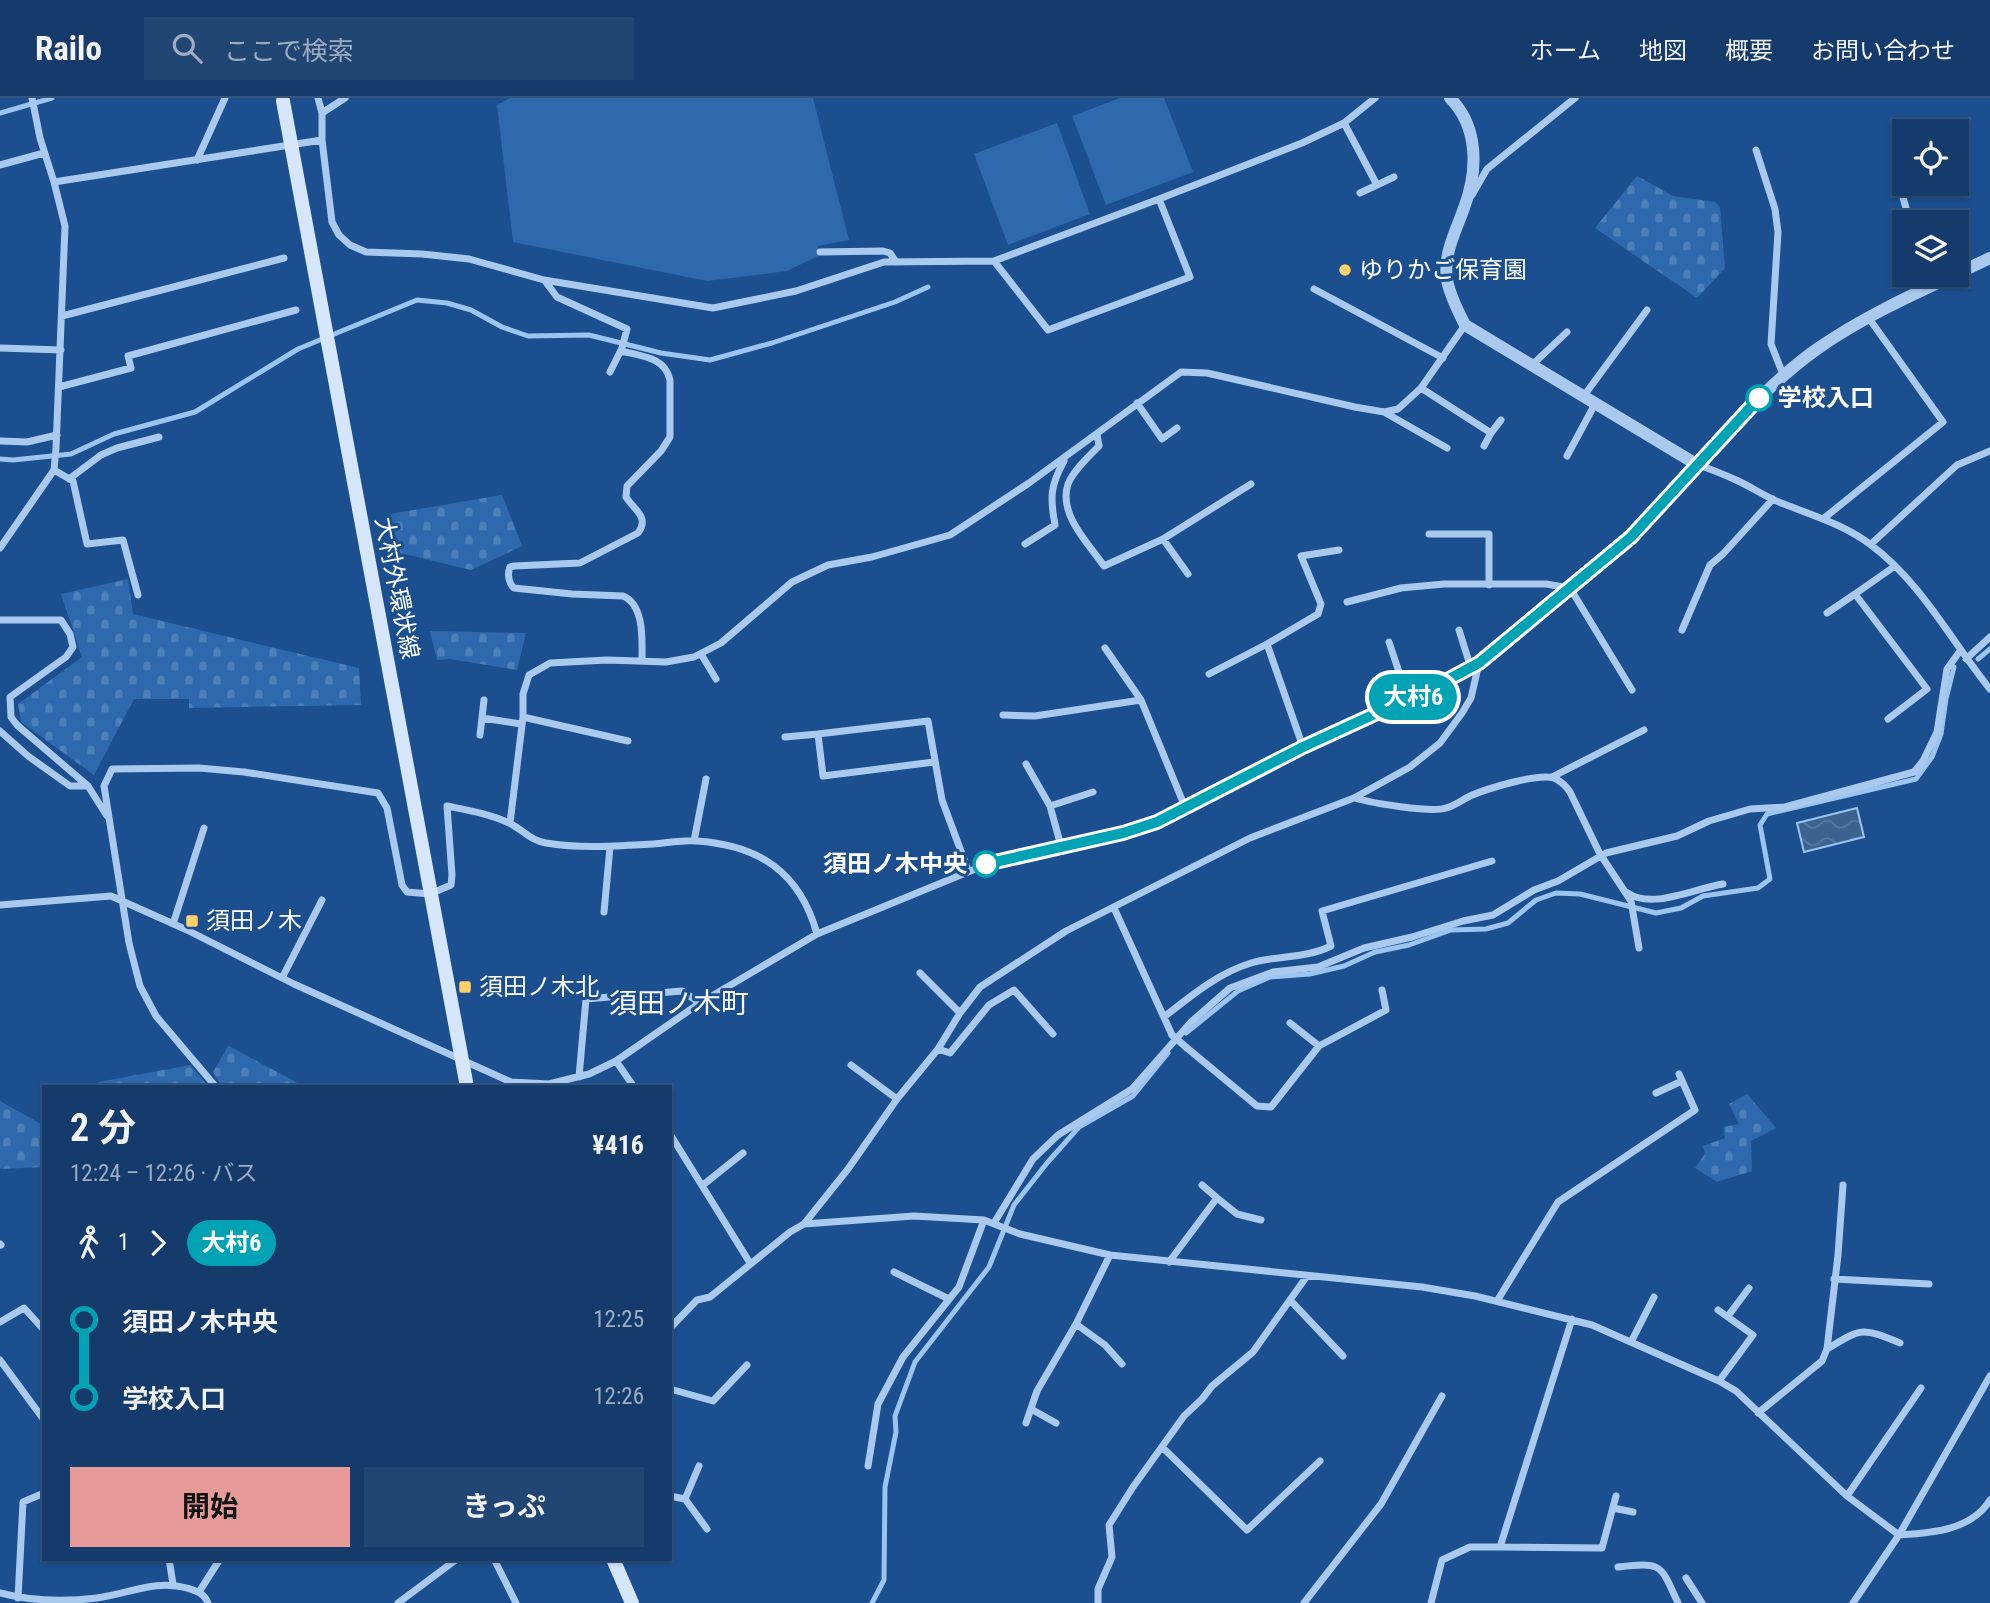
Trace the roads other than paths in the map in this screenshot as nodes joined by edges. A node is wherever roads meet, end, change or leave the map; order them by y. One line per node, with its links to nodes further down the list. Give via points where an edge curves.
1 (32, 98): 13 (street)
2 (225, 98): 14 (street)
3 (318, 98): 9 (street)
4 (345, 98): 9 (street)
5 (1374, 98): 10 (street)
6 (1450, 98): 21 (street, via 1461,109 1474,149)
7 (1575, 98): 21 (street, via 1487,169)
8 (282, 99): 132 (main road, 大村外環状線, bridge)
9 (322, 113): 11 (street)
10 (1344, 123): 18 (street); 20 (street)
11 (322, 141): 14 (street); 28 (street, via 332,222 350,245 366,252 469,259)
12 (1756, 150): 43 (street, via 1778,232 1771,344)
13 (44, 153): 15 (street); 17 (street)
14 (197, 160): 17 (street)
15 (0, 165)
16 (1394, 177): 18 (street)
17 (54, 183): 33 (street, via 65,226)
18 (1377, 185): 19 (street)
19 (1360, 193)
20 (1159, 199): 25 (street); 25 (street, via 1190,277 1048,330)
21 (1465, 208): 35 (street, via 1451,241 1447,279)
22 (820, 252): 26 (street, via 883,251)
23 (284, 258): 33 (street)
24 (1990, 258): 27 (street)
25 (994, 261): 26 (street)
26 (896, 262): 28 (street, via 796,291 713,308)
27 (1969, 268)
28 (544, 280): 38 (street, via 557,297 627,329)
29 (1917, 287): 34 (street)
30 (1314, 289): 40 (street)
31 (296, 310): 44 (street, via 128,356 131,368)
32 (1647, 310): 46 (street)
33 (62, 316): 39 (street)
34 (1868, 317): 43 (street); 66 (street, via 1943,422)
35 (1465, 325): 40 (street); 41 (street)
36 (1567, 332): 41 (street)
37 (0, 348): 39 (street)
38 (621, 349): 42 (street); 91 (street, via 661,362 670,380 670,437 630,480 626,492 642,516 642,527 580,563 514,566 508,571 514,588 629,598 642,629)
39 (61, 350): 44 (street)
40 (1443, 358): 45 (street)
41 (1532, 366): 46 (street)
42 (610, 372)
43 (1784, 377): 61 (street)
44 (59, 387): 53 (street)
45 (1421, 388): 48 (street, via 1398,409); 52 (street)
46 (1589, 400): 59 (street); 61 (street)
47 (1137, 403): 48 (street, via 1181,372 1207,373); 50 (street, via 1161,439); 51 (street)
48 (1384, 412): 57 (street)
49 (1501, 420): 52 (street)
50 (1177, 428)
51 (1097, 433): 60 (street); 68 (street, via 1099,446 1068,484 1066,507 1074,524 1104,566)
52 (1491, 433): 56 (street)
53 (57, 435): 55 (street, via 27,442); 62 (street)
54 (159, 437): 63 (street, via 109,452)
55 (0, 441)
56 (1484, 446)
57 (1447, 448)
58 (1990, 451): 70 (street, via 1957,465)
59 (1567, 456)
60 (1066, 457): 69 (street, via 1053,480 1055,525); 89 (street, via 950,535 828,565 792,582 721,643)
61 (1696, 464): 65 (street); 76 (street, via 1631,537)
62 (55, 466): 63 (street); 71 (street)
63 (69, 479): 78 (street, via 74,481 87,544 123,540)
64 (1251, 484): 68 (street)
65 (1773, 499): 66 (street); 83 (street, via 1710,565)
66 (1824, 519): 70 (street)
67 (1429, 534): 75 (street, via 1489,534)
68 (1163, 539): 74 (street)
69 (1025, 544)
70 (1871, 544): 73 (street)
71 (0, 548)
72 (1339, 550): 86 (street, via 1301,556 1321,604 1318,614)
73 (1895, 566): 77 (street); 88 (street)
74 (1188, 575)
75 (1489, 585): 76 (street); 79 (street, via 1401,588)
76 (1570, 588): 92 (street); 97 (street)
77 (1855, 594): 80 (street); 103 (street, via 1927,689)
78 (138, 595)
79 (1347, 602)
80 (1827, 613)
81 (0, 620): 116 (street, via 61,620 70,634 73,647 66,657 10,696 9,707 17,726)
82 (1459, 630): 93 (street)
83 (1682, 630)
84 (1990, 637): 90 (street)
85 (1389, 642): 98 (street)
86 (1267, 644): 94 (street); 111 (street)
87 (1105, 648): 100 (street)
88 (1960, 651): 90 (street); 127 (street, via 1947,669 1937,732 1914,772 1784,807 1750,809 1677,836)
89 (701, 654): 91 (street, via 666,662); 95 (street)
90 (1966, 659): 96 (street)
91 (642, 661): 104 (street, via 550,663 529,675)
92 (1479, 663): 93 (street); 118 (street, via 1471,698 1440,743 1410,767)
93 (1471, 668): 98 (street)
94 (1209, 674)
95 (716, 679)
96 (1990, 689)
97 (1632, 690)
98 (1408, 699): 111 (street)
99 (484, 700): 102 (street)
100 (1141, 700): 101 (street, via 1035,716); 120 (street)
101 (1003, 715)
102 (482, 718): 104 (street); 108 (street)
103 (1888, 719)
104 (522, 720): 110 (street); 122 (street)
105 (1644, 730): 114 (street)
106 (0, 731): 116 (street, via 70,786)
107 (818, 734): 109 (street); 112 (street, via 928,721); 112 (street, via 823,776)
108 (480, 736)
109 (785, 737)
110 (628, 741)
111 (1303, 747): 120 (street)
112 (934, 762): 129 (street, via 942,800)
113 (1026, 764): 119 (street)
114 (1552, 778): 118 (street, via 1523,780 1444,809); 127 (street, via 1570,792)
115 (706, 779): 124 (street)
116 (88, 786): 121 (street)
117 (1093, 792): 119 (street)
118 (1354, 798): 136 (street, via 1250,838)
119 (1050, 806): 125 (street)
120 (1185, 807): 125 (street, via 1123,833)
121 (110, 820): 132 (street, via 104,786 112,769 244,772 378,793 387,808 402,885 407,892); 134 (street)
122 (510, 823): 126 (street, via 544,843); 132 (street, via 447,806 451,885)
123 (204, 828): 138 (street)
124 (694, 841): 126 (street); 139 (street, via 746,852 790,878 810,910)
125 (1061, 846): 129 (street)
126 (610, 847): 137 (street)
127 (1600, 855): 131 (street); 170 (street, via 1493,915 1364,948 1318,967 1273,972 1230,988 1191,1022 1132,1089 1058,1135 1042,1151)
128 (1492, 861): 146 (street, via 1322,911 1331,946 1314,955 1252,963 1219,976)
129 (968, 870): 139 (street)
130 (1723, 884): 131 (street, via 1672,898 1636,899)
131 (1627, 893): 140 (street)
132 (430, 894): 152 (main road, 大村外環状線)
133 (322, 900): 142 (street)
134 (124, 902): 135 (street, via 110,896); 138 (street); 155 (street, via 140,986 156,1016)
135 (0, 905)
136 (1114, 908): 145 (street, via 1066,931 980,987); 146 (street)
137 (604, 912)
138 (173, 924): 142 (street)
139 (817, 934): 144 (street)
140 (1639, 948)
141 (920, 973): 145 (street)
142 (282, 978): 152 (street)
143 (1382, 990): 149 (street, via 1387,1010)
144 (700, 1003): 151 (street); 154 (street, via 682,991 586,999)
145 (960, 1013): 150 (street)
146 (1164, 1017): 149 (street, bridge, via 1172,1035 1257,1106 1271,1107)
147 (1290, 1023): 149 (street)
148 (1054, 1034): 150 (street, via 1014,990 989,1005 950,1053)
149 (1319, 1046)
150 (937, 1049): 160 (street)
151 (616, 1061): 154 (street); 158 (street)
152 (463, 1062): 156 (main road, 大村外環状線); 157 (street, via 511,1083)
153 (851, 1065): 160 (street)
154 (579, 1077): 157 (street)
155 (214, 1085)
156 (467, 1085)
157 (533, 1085)
158 (633, 1085)
159 (1656, 1093): 182 (street, via 1681,1078 1695,1110 1558,1202)
160 (897, 1099): 169 (street)
161 (672, 1136): 163 (street)
162 (743, 1153): 163 (street)
163 (703, 1185): 173 (street)
164 (1202, 1185): 166 (street)
165 (1843, 1185): 176 (street)
166 (1217, 1198): 168 (street, via 1237,1214); 172 (street)
167 (984, 1220): 169 (street, via 914,1216); 170 (street); 180 (street, via 959,1287)
168 (1261, 1220)
169 (804, 1224): 173 (street)
170 (996, 1224): 171 (street)
171 (1110, 1255): 172 (street); 187 (street)
172 (1169, 1262): 175 (street)
173 (750, 1263): 188 (street, via 710,1297 697,1300)
174 (894, 1272): 180 (street)
175 (1307, 1276): 181 (street); 182 (street, via 1422,1287)
176 (1834, 1279): 177 (street); 192 (street)
177 (1929, 1284)
178 (1749, 1288): 184 (street)
179 (1654, 1297): 190 (street)
180 (949, 1298): 210 (street, via 903,1357 878,1404)
181 (1290, 1300): 193 (street); 207 (street, via 1252,1352 1212,1386)
182 (1497, 1301): 185 (street)
183 (1718, 1310): 184 (street)
184 (1728, 1316): 198 (street, via 1753,1335)
185 (1572, 1319): 190 (street); 221 (street)
186 (0, 1322): 189 (street, via 24,1308)
187 (1076, 1324): 195 (street); 202 (street)
188 (672, 1326)
189 (42, 1328)
190 (1631, 1342): 198 (street)
191 (1900, 1343): 192 (street, via 1863,1331)
192 (1826, 1349): 203 (street, via 1822,1361)
193 (1343, 1356)
194 (0, 1360): 204 (street)
195 (1122, 1364)
196 (747, 1365): 200 (street, via 713,1401)
197 (1990, 1376): 220 (street)
198 (1719, 1381): 203 (street)
199 (1921, 1388): 214 (street)
200 (672, 1390)
201 (1442, 1396): 238 (street, via 1381,1504)
202 (1031, 1409): 205 (street); 206 (street)
203 (1758, 1413): 214 (street)
204 (42, 1417)
205 (1026, 1423)
206 (1056, 1423)
207 (1162, 1447): 208 (street, via 1247,1530); 237 (street, via 1109,1525 1112,1557 1097,1589)
208 (1320, 1461)
209 (699, 1466): 215 (street)
210 (868, 1466)
211 (42, 1494): 232 (street, via 23,1502)
212 (672, 1496): 215 (street)
213 (1616, 1496): 217 (street)
214 (1847, 1496): 220 (street)
215 (685, 1499): 219 (street)
216 (1990, 1500): 220 (street, via 1948,1530)
217 (1613, 1508): 218 (street); 221 (street, via 1602,1548)
218 (1633, 1511)
219 (706, 1529)
220 (1899, 1535): 242 (street)
221 (1500, 1547): 239 (street, via 1470,1547 1442,1560)
222 (169, 1561): 229 (street)
223 (219, 1561): 230 (street)
224 (454, 1561): 234 (street)
225 (495, 1561): 235 (street)
226 (614, 1561): 236 (main road)
227 (1618, 1567): 240 (street, via 1657,1566)
228 (1686, 1578): 241 (street)
229 (173, 1584): 230 (street); 232 (street, via 99,1598)
230 (199, 1592): 233 (street)
231 (0, 1593): 232 (street)
232 (18, 1598)
233 (208, 1603)
234 (398, 1603)
235 (516, 1603)
236 (632, 1603)
237 (1098, 1603)
238 (1304, 1603)
239 (1431, 1603)
240 (1678, 1603)
241 (1702, 1603)
242 (1853, 1603)

